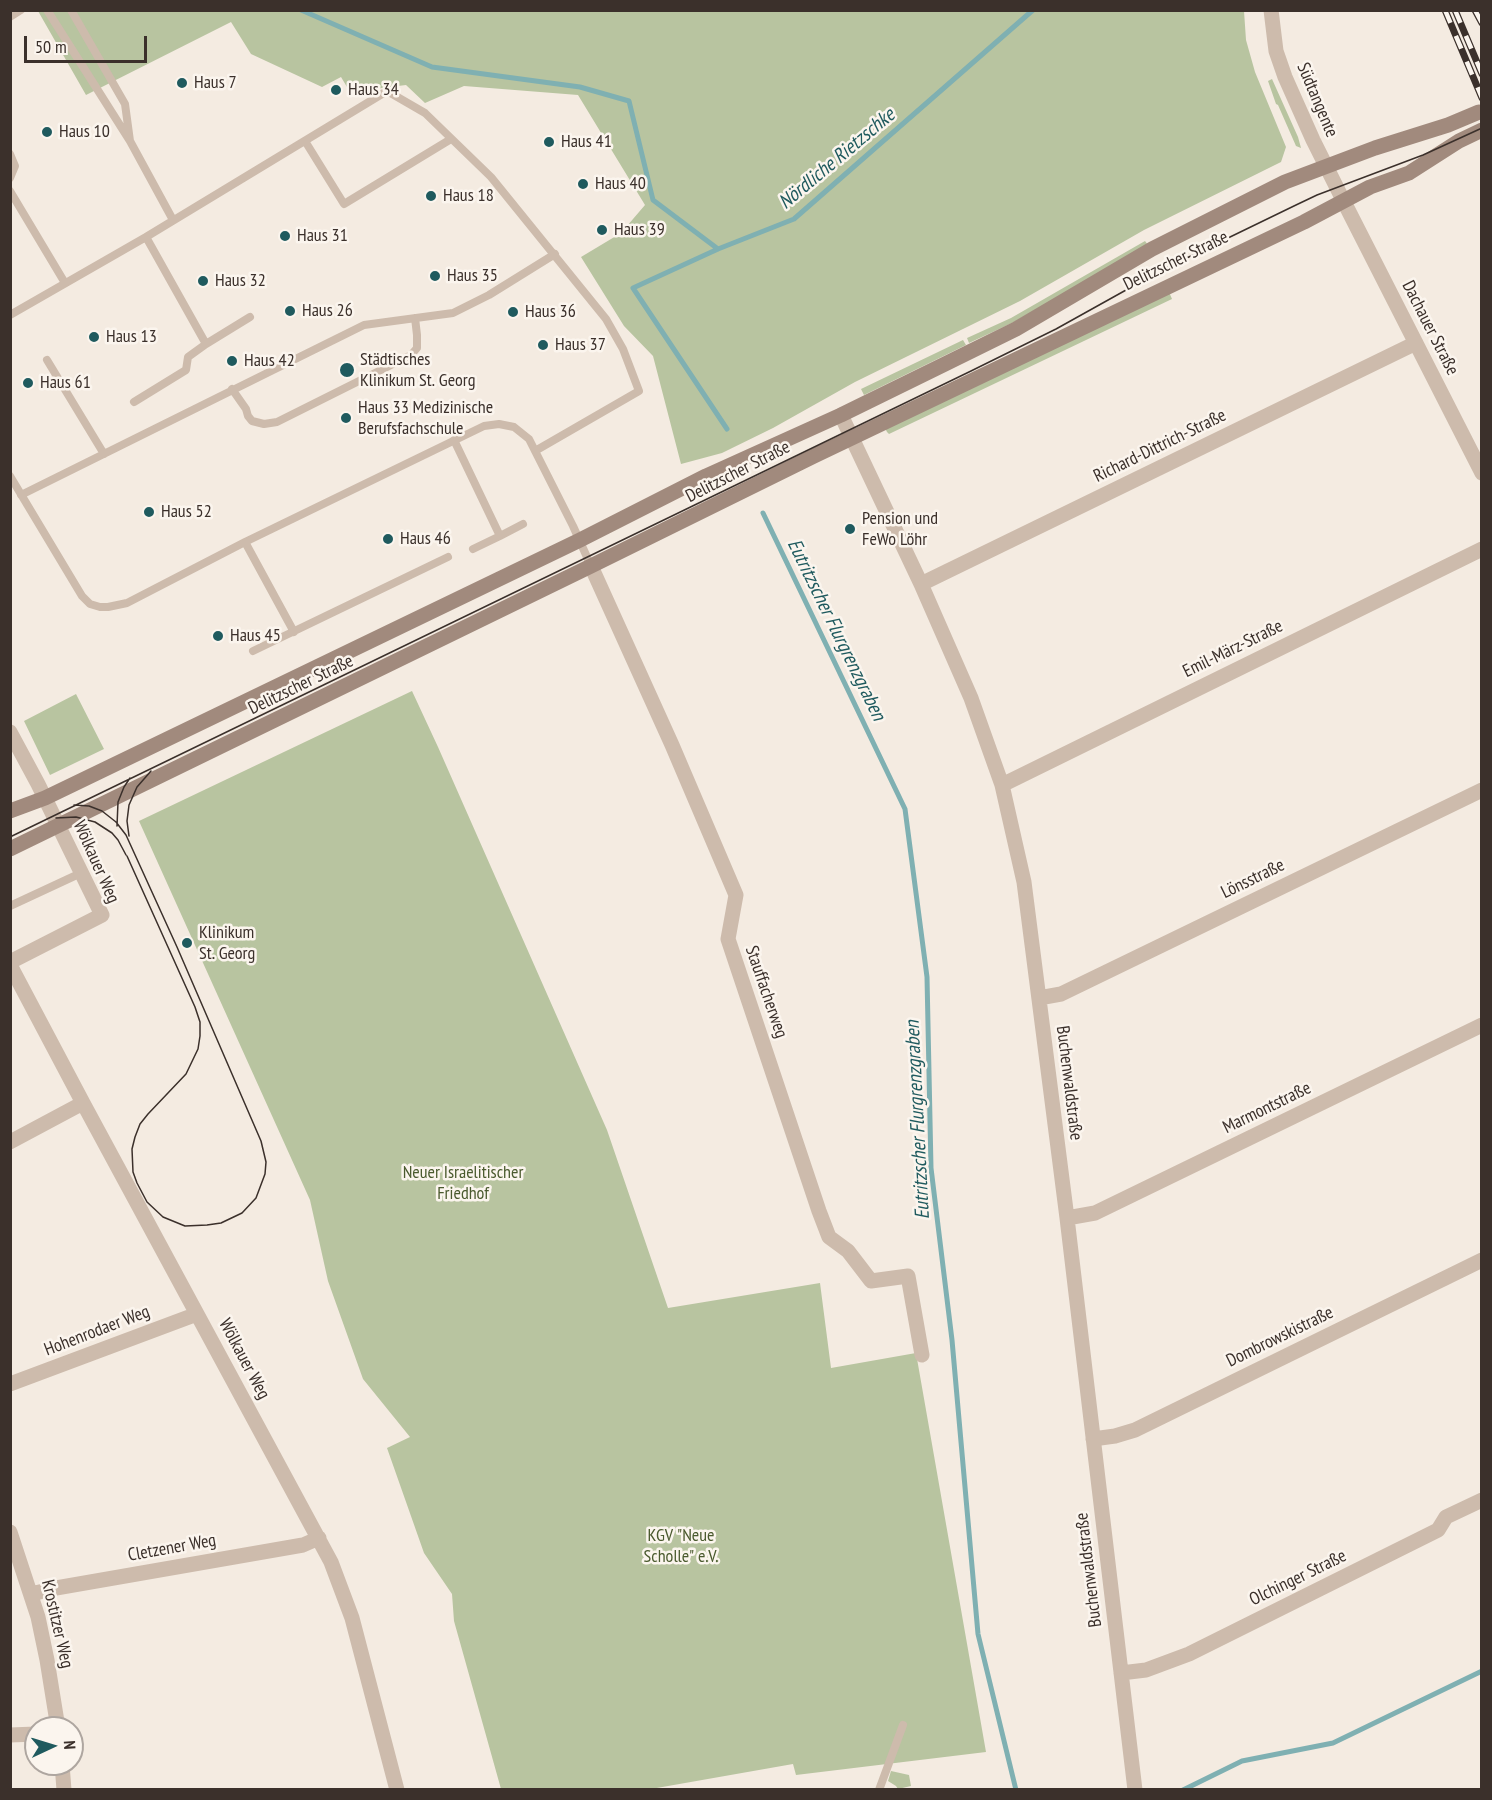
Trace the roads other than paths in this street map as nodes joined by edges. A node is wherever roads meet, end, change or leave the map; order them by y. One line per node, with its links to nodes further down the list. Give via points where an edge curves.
1 (21, 10): 5 (lane)
2 (47, 10): 9 (lane)
3 (71, 10): 9 (lane, via 125,104)
4 (1271, 10): 12 (street, Südtangente, via 1276,51 1285,77)
5 (10, 17)
6 (1479, 112): 12 (main road, Delitzscher Straße)
7 (1482, 130): 15 (main road, Delitzscher Straße, via 1409,173)
8 (451, 139): 10 (lane, via 425,113 387,91); 10 (lane, via 344,204); 18 (lane, via 491,177)
9 (130, 141): 16 (lane)
10 (305, 141): 16 (lane)
11 (10, 154): 13 (lane, via 15,166)
12 (1326, 166): 15 (street, Südtangente); 28 (main road, Delitzscher Straße, via 1285,182 1152,249 1016,329)
13 (10, 178)
14 (10, 191): 19 (lane)
15 (1343, 200): 23 (street, Dachauer Straße); 29 (main road, Delitzscher Straße)
16 (174, 220): 17 (lane)
17 (146, 237): 19 (lane); 24 (lane)
18 (555, 254): 22 (lane, via 453,313); 31 (lane, via 606,319 639,391)
19 (65, 283): 20 (lane)
20 (10, 315)
21 (250, 317): 24 (lane)
22 (415, 318): 26 (lane, via 364,325); 26 (lane, via 417,348 411,355 277,422 264,424 252,420)
23 (1416, 343): 33 (street, Dachauer Straße); 44 (street, Richard-Dittrich-Straße)
24 (206, 344): 27 (lane, via 188,357 186,370)
25 (47, 360): 32 (lane)
26 (232, 389): 32 (lane)
27 (134, 402)
28 (841, 415): 29 (street, Buchenwaldstraße); 38 (main road, Delitzscher Straße, via 706,476)
29 (852, 438): 43 (main road, Delitzscher Straße); 44 (street, Buchenwaldstraße)
30 (454, 440): 31 (lane, via 484,426 499,424 514,427 529,439); 37 (lane); 39 (lane)
31 (535, 451): 38 (lane)
32 (104, 454): 35 (lane)
33 (1482, 473)
34 (10, 476): 35 (lane)
35 (21, 495): 39 (lane, via 82,596 100,607 127,603)
36 (524, 524): 37 (lane)
37 (500, 536): 40 (lane)
38 (580, 540): 43 (lane); 50 (main road, Delitzscher Straße)
39 (245, 542): 45 (lane)
40 (473, 549)
41 (1482, 549): 48 (street, Emil-März-Straße)
42 (448, 557): 45 (lane)
43 (591, 566): 52 (main road, Delitzscher Straße); 65 (street, Stauffacherweg, via 736,895 728,939 829,1237 848,1251 871,1281 908,1276)
44 (921, 584): 48 (street, Buchenwaldstraße, via 971,698)
45 (294, 632): 46 (lane)
46 (253, 651)
47 (10, 732): 50 (street)
48 (1002, 784): 58 (street, Buchenwaldstraße, via 1023,882)
49 (1482, 790): 58 (street, Lönsstraße, via 1061,994)
50 (45, 798): 51 (main road, Delitzscher Straße); 52 (street, Wölkauer Weg)
51 (10, 811)
52 (58, 825): 53 (main road, Delitzscher Straße); 54 (street, Wölkauer Weg)
53 (10, 849)
54 (81, 873): 55 (lane); 56 (street, Wölkauer Weg, via 102,915)
55 (10, 906)
56 (10, 964): 57 (street, Wölkauer Weg)
57 (14, 981): 60 (street, Wölkauer Weg)
58 (1039, 998): 62 (street, Buchenwaldstraße)
59 (1482, 1025): 62 (street, Marmontstraße, via 1095,1213)
60 (83, 1103): 61 (street); 64 (street, Wölkauer Weg)
61 (10, 1142)
62 (1067, 1218): 67 (street, Buchenwaldstraße)
63 (1482, 1260): 67 (street, Dombrowskistraße, via 1136,1430)
64 (197, 1314): 66 (street, Hohenrodaer Weg); 70 (street, Wölkauer Weg)
65 (922, 1355)
66 (10, 1384)
67 (1093, 1439): 72 (street, Buchenwaldstraße)
68 (1482, 1500): 72 (street, Olchinger Straße, via 1446,1517 1438,1530 1189,1654 1146,1670)
69 (10, 1532): 71 (street, Krostitzer Weg)
70 (319, 1538): 71 (street, Cletzener Weg, via 303,1545); 75 (street, Wölkauer Weg, via 352,1618)
71 (31, 1594): 73 (street, Krostitzer Weg)
72 (1121, 1673): 77 (street, Buchenwaldstraße)
73 (56, 1716)
74 (903, 1725): 76 (lane)
75 (397, 1790)
76 (879, 1790)
77 (1135, 1790)

